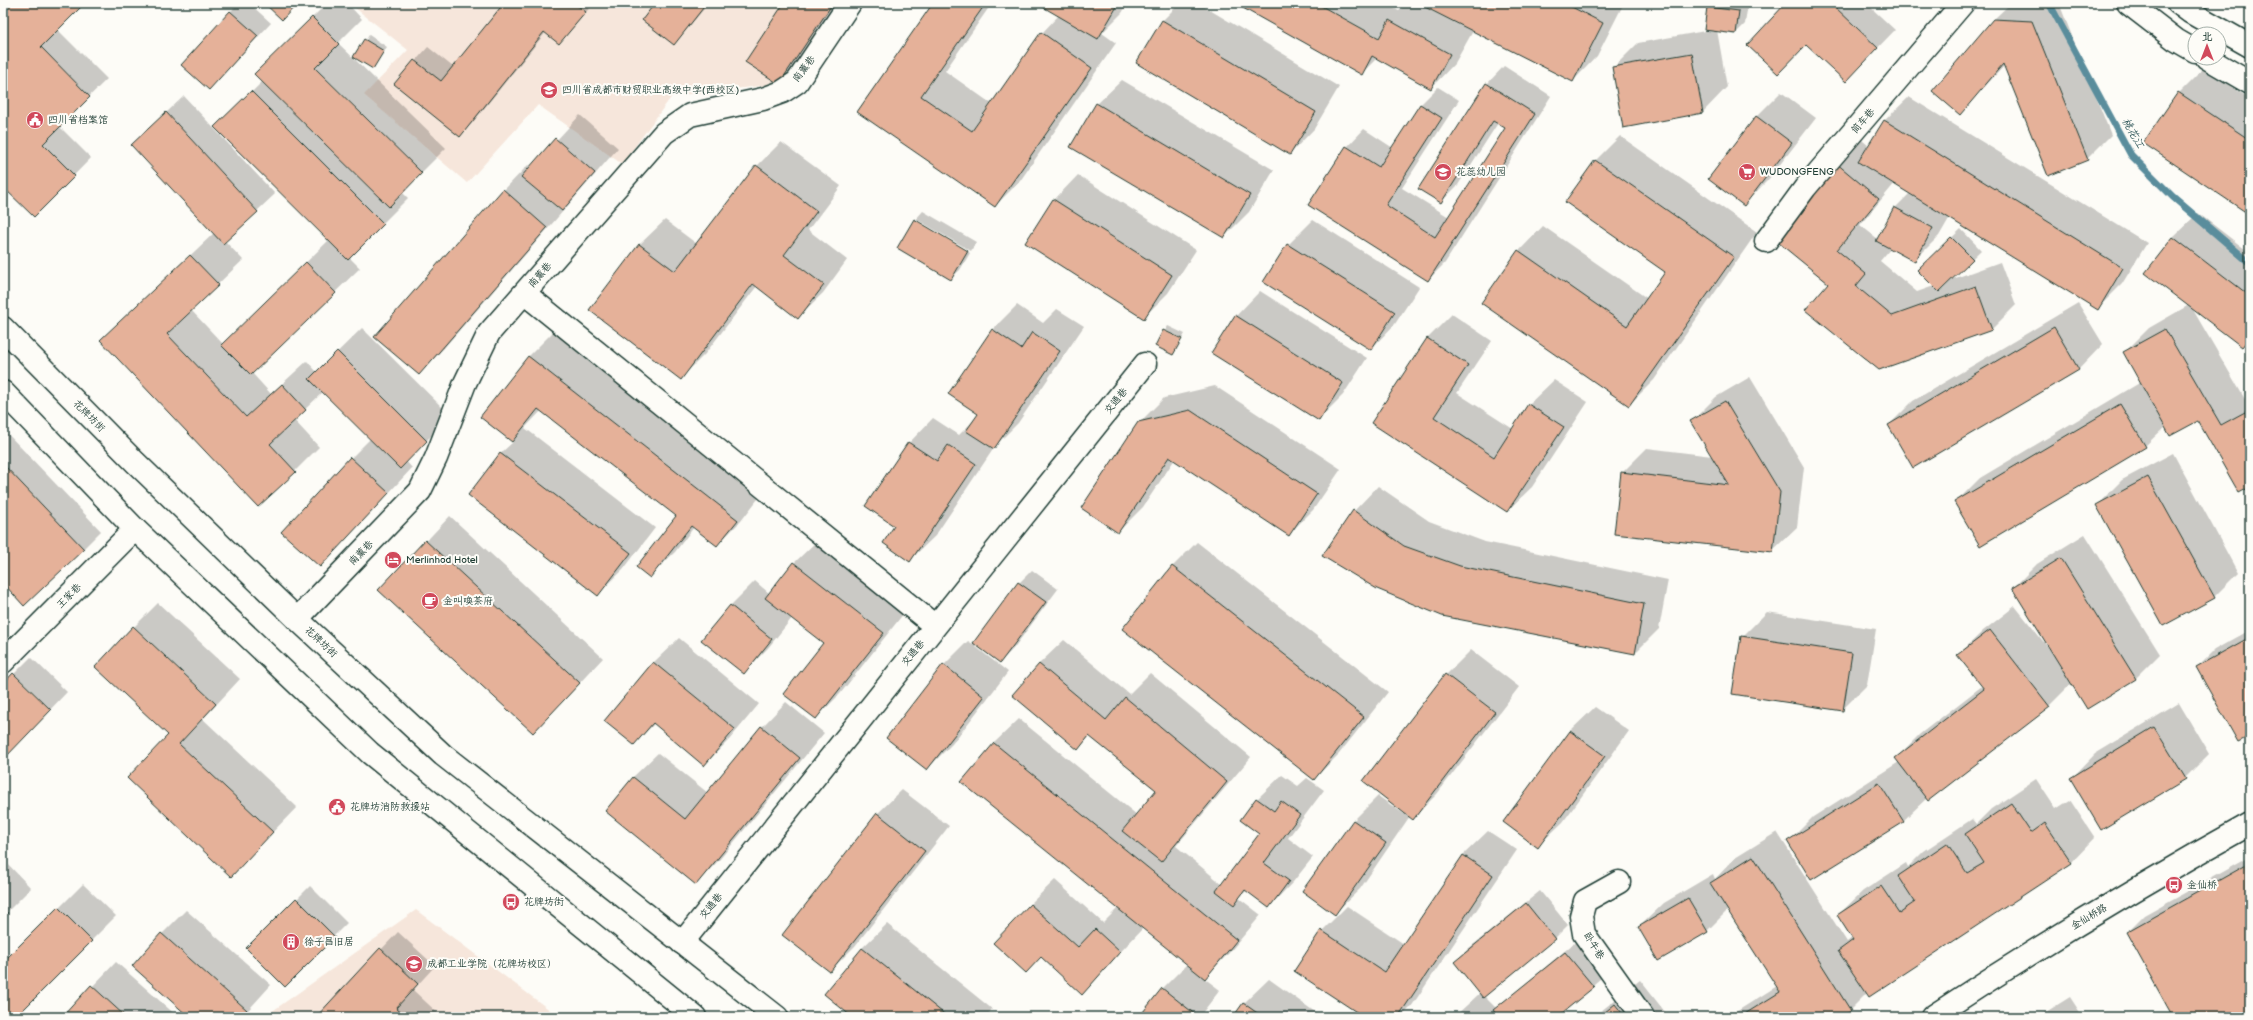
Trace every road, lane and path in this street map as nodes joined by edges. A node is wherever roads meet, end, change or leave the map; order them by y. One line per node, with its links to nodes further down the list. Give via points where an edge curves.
1 (850, 3): 10 (street, 南薰巷, via 797,82 782,92 762,99 690,115 664,133)
2 (1963, 3): 9 (street, 筒车巷, via 1805,188)
3 (2128, 3): 5 (street)
4 (2178, 3): 6 (street)
5 (2187, 46)
6 (2250, 46)
7 (2221, 66): 8 (street)
8 (2250, 83)
9 (1766, 241)
10 (524, 293): 15 (street, 南薰巷, via 489,333 481,348 420,491); 16 (street)
11 (3, 328): 15 (street, 花牌坊街, via 135,462)
12 (1145, 364): 16 (street, 交通巷)
13 (3, 392): 14 (street)
14 (135, 529): 17 (street, 王家巷); 21 (street, via 370,753)
15 (297, 619): 20 (street, 花牌坊街, via 443,755)
16 (935, 626): 20 (street, 交通巷)
17 (3, 662)
18 (2250, 824): 24 (street, 金仙桥路, via 2151,879 2016,961)
19 (1619, 882): 23 (street, 卧牛巷, via 1585,902 1581,916 1584,934)
20 (682, 943): 22 (street, 花牌坊街)
21 (695, 1017)
22 (777, 1017)
23 (1643, 1017)
24 (1932, 1017)

